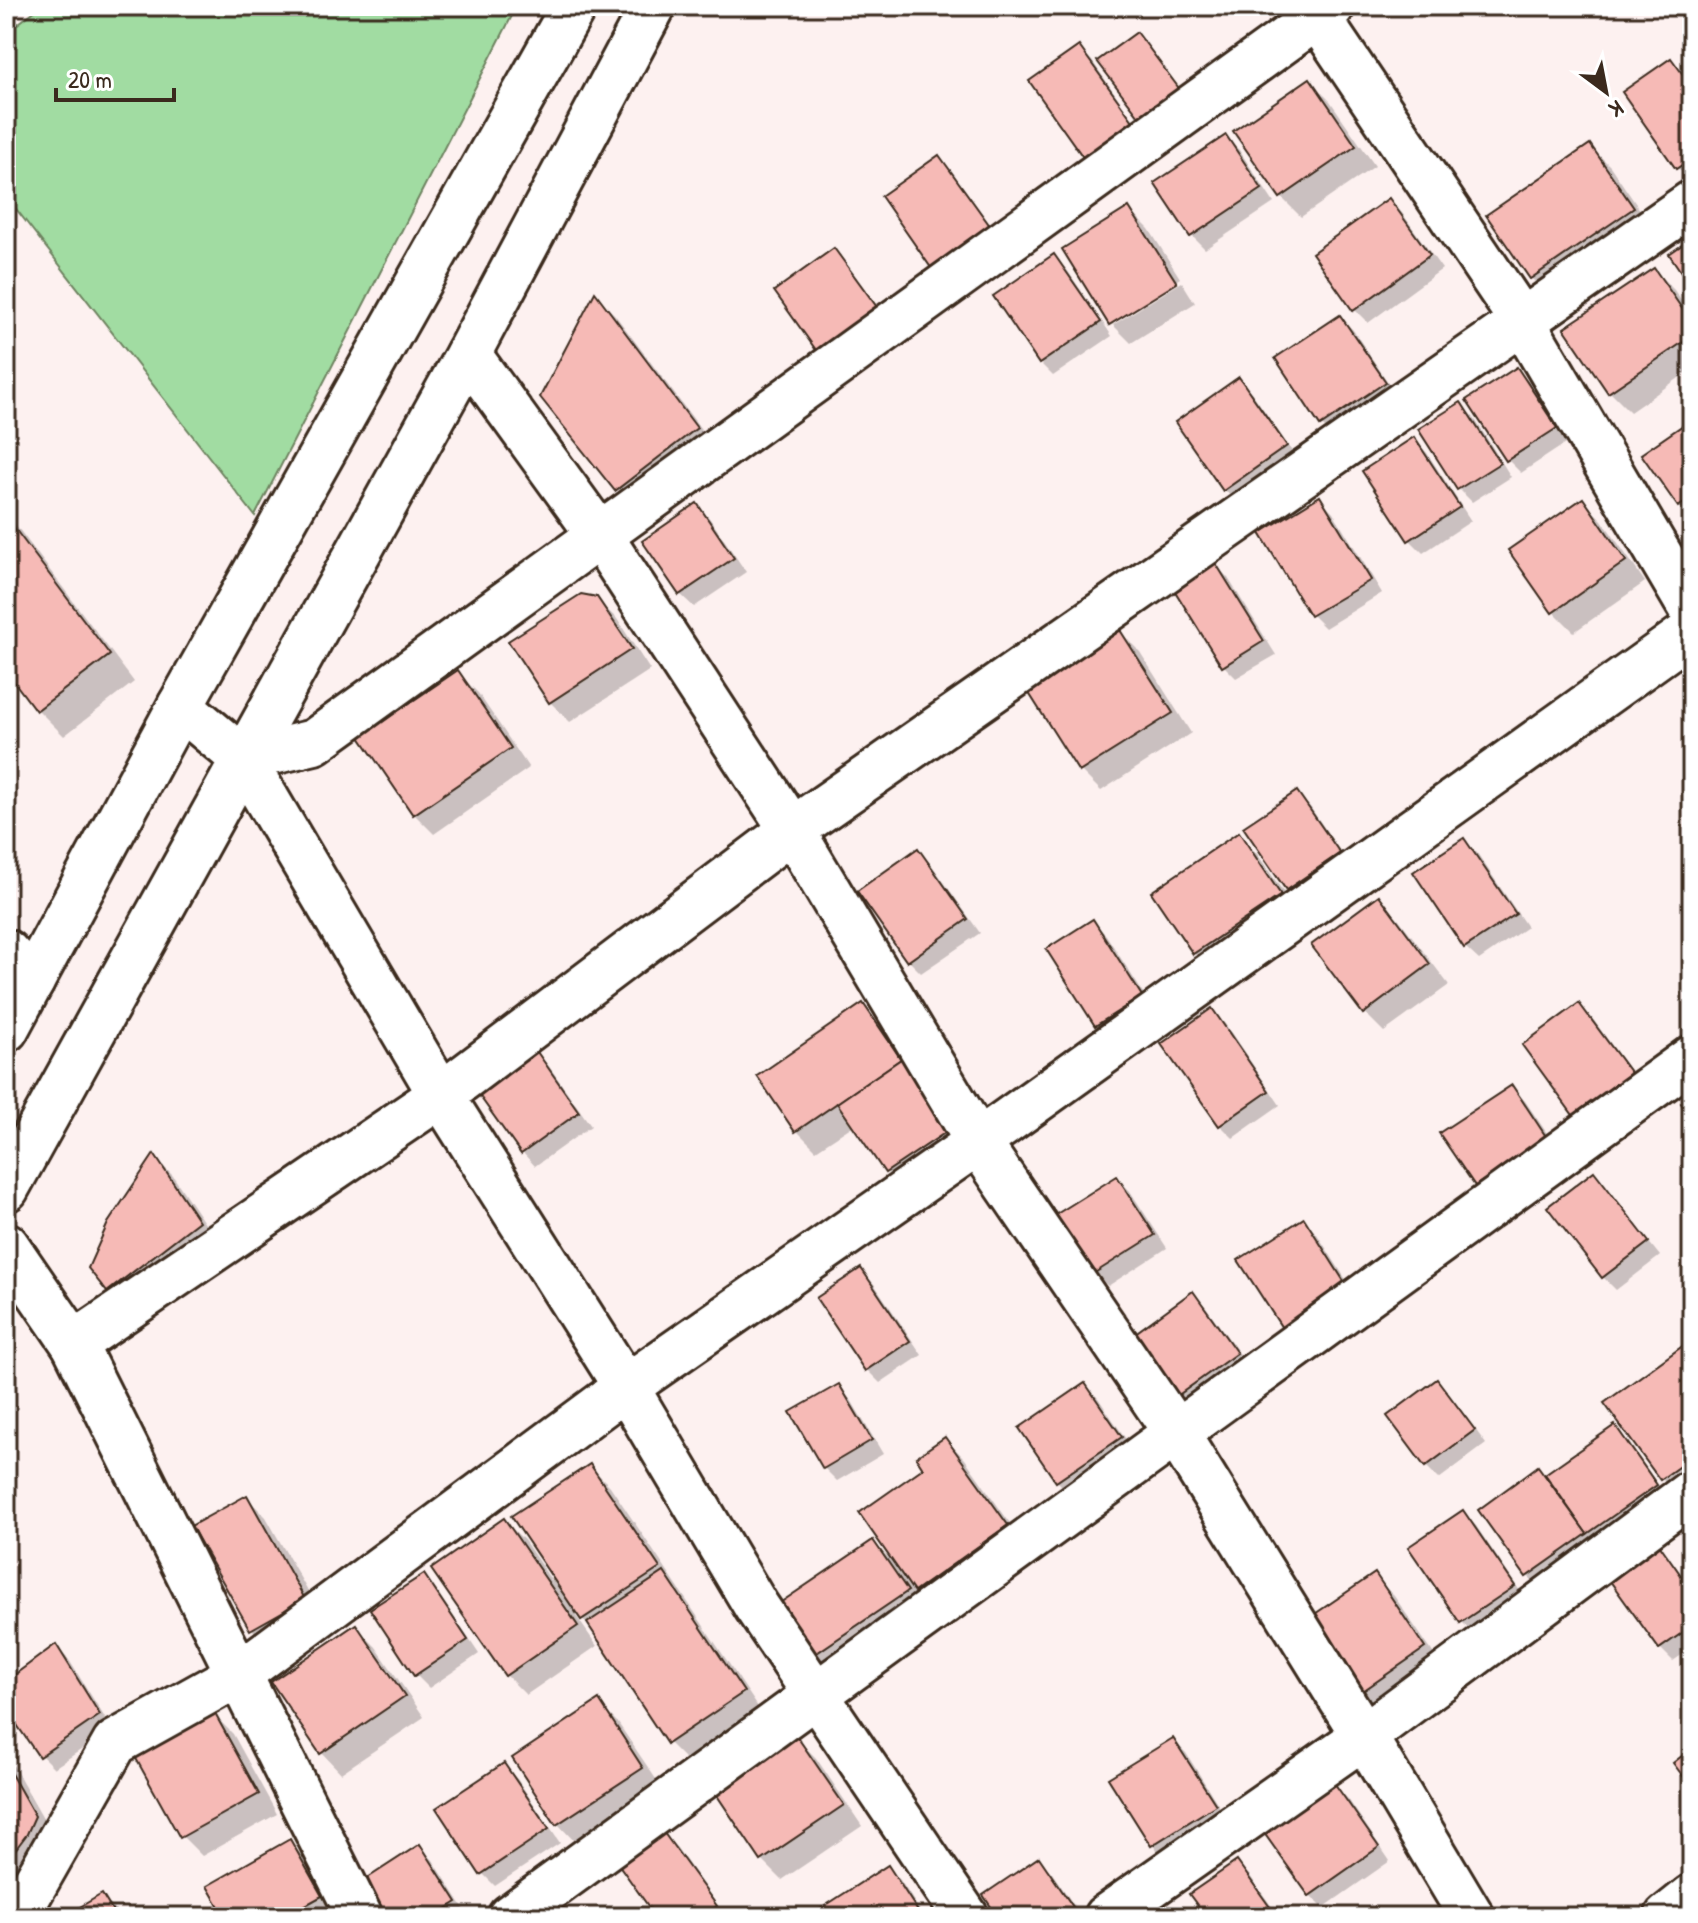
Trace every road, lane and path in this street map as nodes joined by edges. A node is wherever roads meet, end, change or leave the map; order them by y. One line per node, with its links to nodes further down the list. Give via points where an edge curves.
1 (574, 6): 10 (street)
2 (653, 6): 6 (street)
3 (1320, 10): 5 (street); 7 (street)
4 (1692, 203): 5 (street)
5 (1522, 321): 8 (street); 12 (street)
6 (468, 354): 7 (street); 11 (street)
7 (600, 536): 11 (street, via 314,742); 12 (street)
8 (1692, 610)
9 (1692, 631): 17 (street)
10 (180, 706): 11 (street); 13 (street)
11 (243, 759): 16 (street); 18 (street)
12 (792, 830): 16 (street); 17 (street)
13 (19, 967): 14 (street)
14 (6, 1029)
15 (1692, 1058): 22 (street)
16 (441, 1095): 20 (street); 21 (street)
17 (978, 1142): 21 (street); 22 (street)
18 (6, 1189)
19 (6, 1245): 20 (street)
20 (74, 1344): 24 (street)
21 (626, 1387): 24 (street); 25 (street, via 756,1606)
22 (1175, 1431): 25 (street); 26 (street)
23 (1692, 1492): 26 (street)
24 (239, 1674): 28 (street, via 115,1743); 29 (street)
25 (816, 1694): 30 (street); 31 (street)
26 (1364, 1736): 32 (street); 33 (street)
27 (1692, 1897): 34 (street)
28 (16, 1917)
29 (360, 1917)
30 (510, 1917)
31 (966, 1917)
32 (1106, 1917)
33 (1472, 1917)
34 (1667, 1917)

